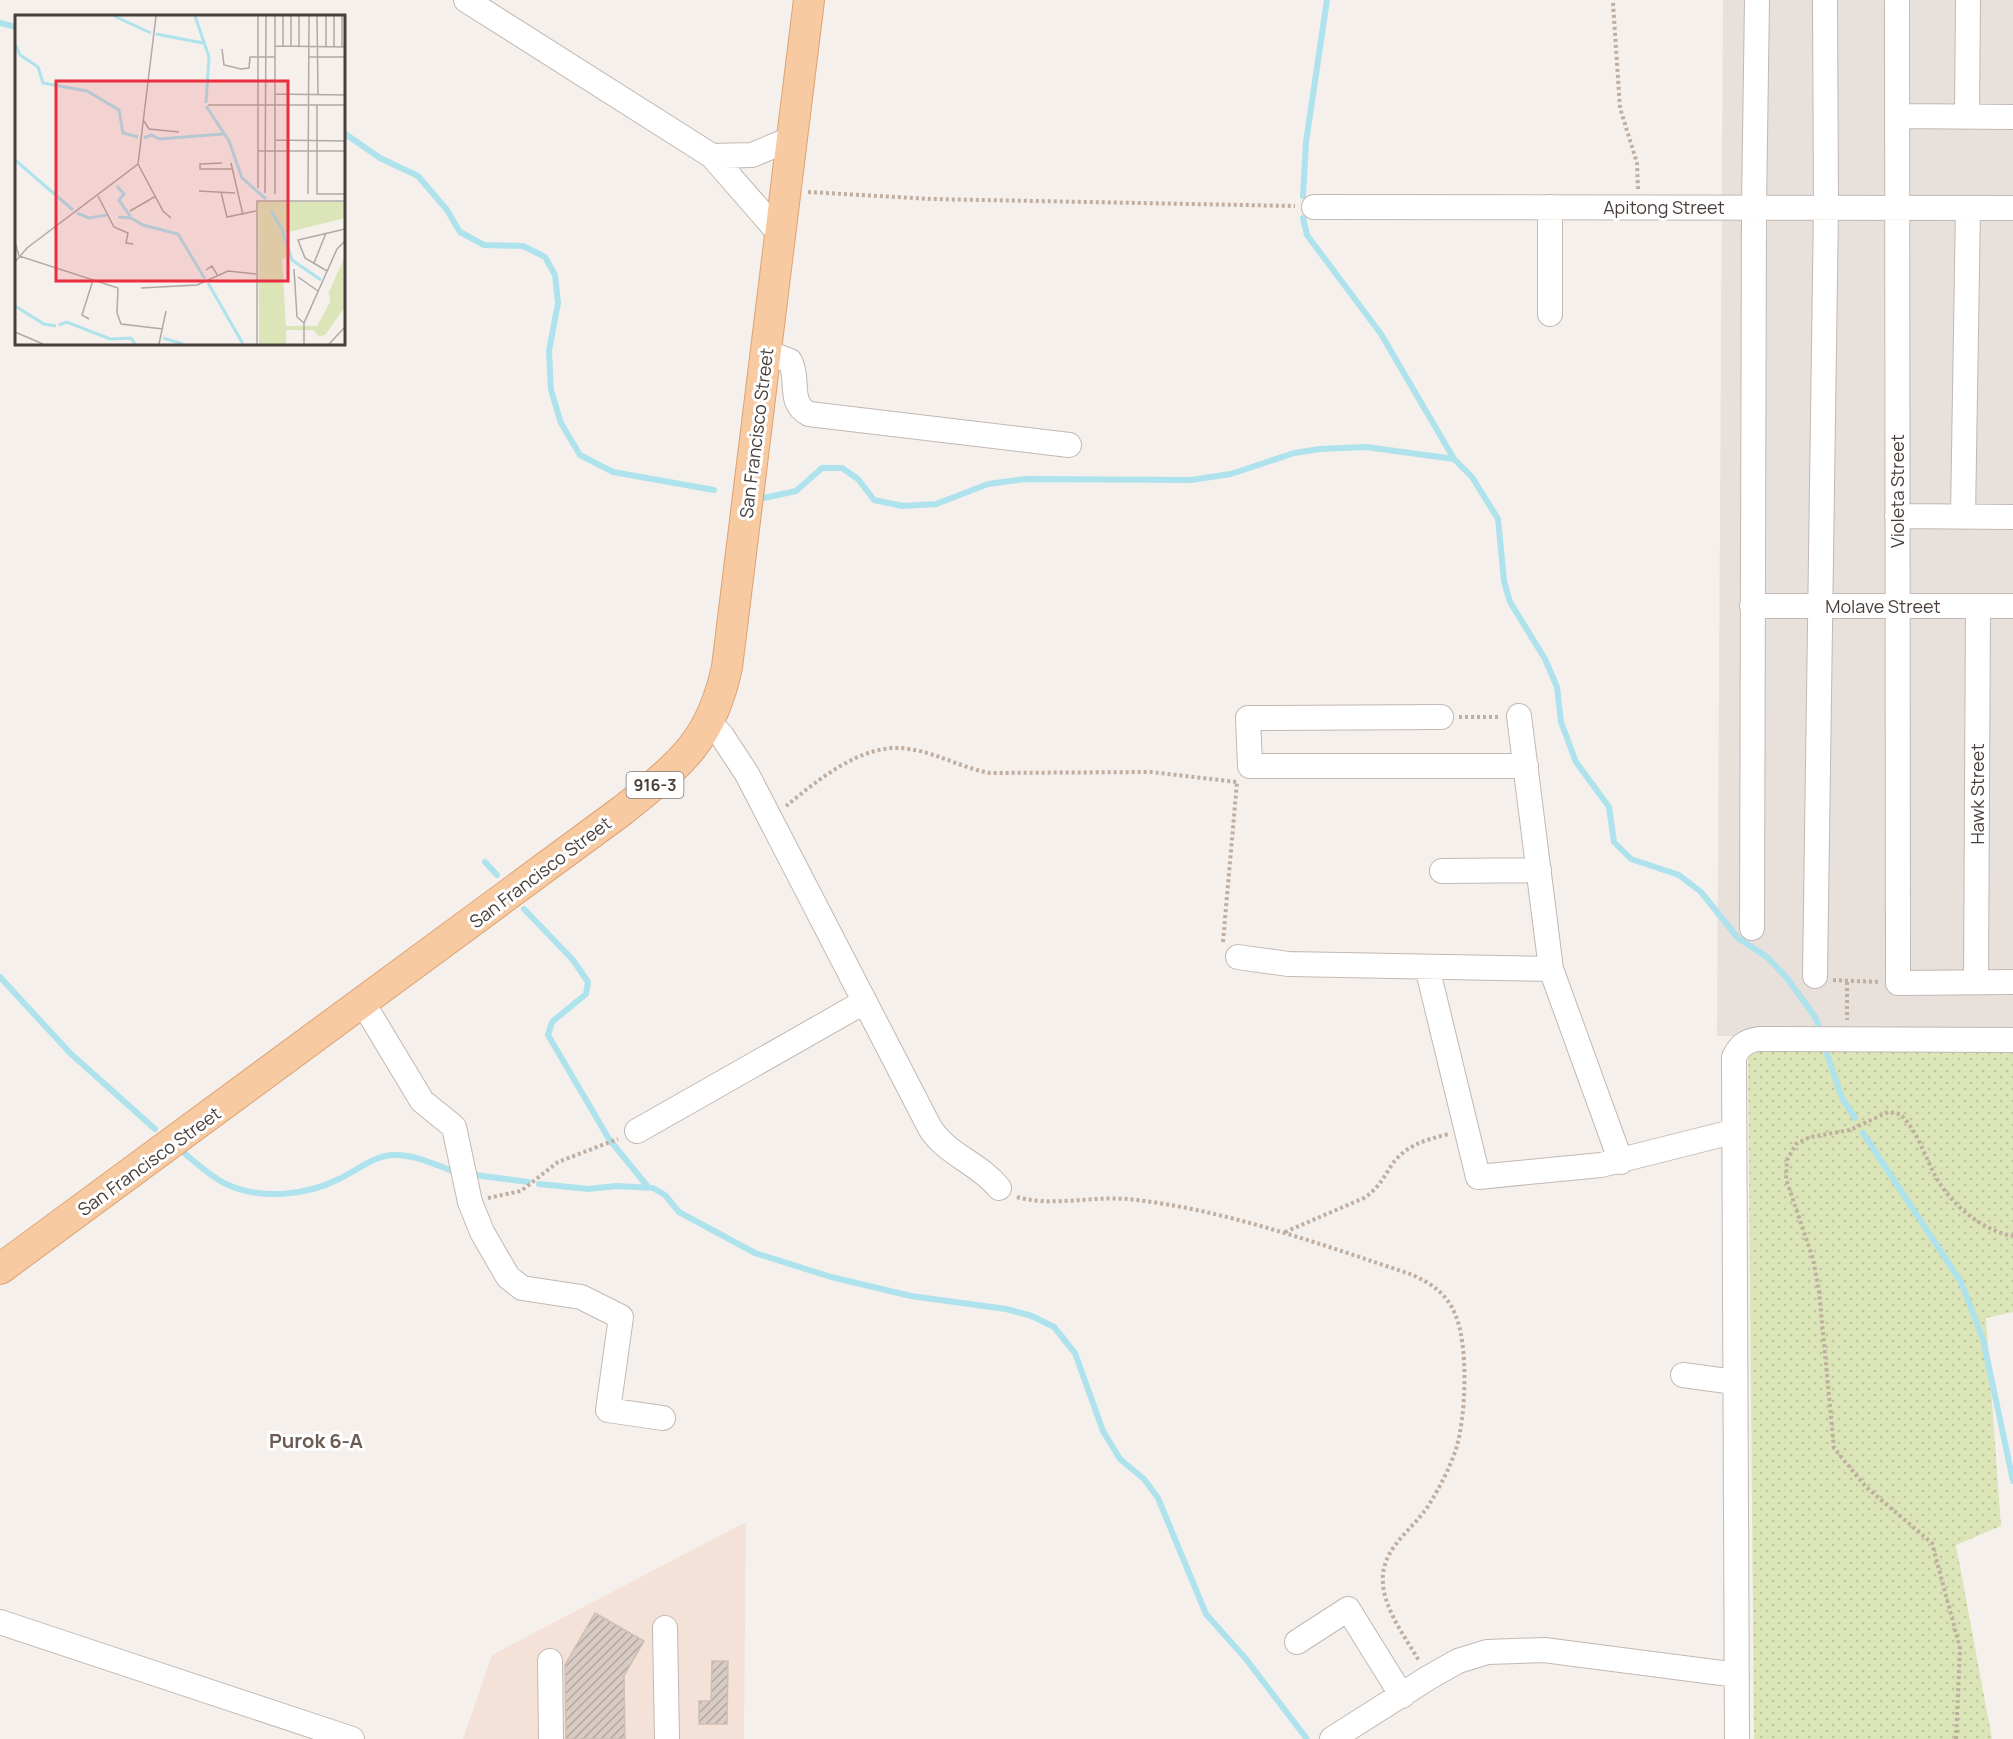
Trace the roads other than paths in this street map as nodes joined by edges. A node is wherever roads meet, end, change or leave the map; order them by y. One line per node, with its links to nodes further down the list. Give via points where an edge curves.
1 (466, 0): 11 (street)
2 (809, 0): 10 (main road, San Francisco Street / 916-3)
3 (1757, 0): 14 (street)
4 (1825, 0): 15 (street)
5 (1897, 0): 7 (street, Violeta Street)
6 (1968, 0): 8 (street)
7 (1897, 116): 8 (street); 16 (street, Violeta Street)
8 (1967, 116): 9 (street)
9 (2013, 117)
10 (793, 138): 11 (street, via 752,155); 19 (main road, San Francisco Street / 916-3)
11 (712, 156): 19 (street)
12 (1314, 207): 13 (street, Apitong Street)
13 (1550, 207): 14 (street, Apitong Street); 20 (street)
14 (1754, 207): 15 (street, Apitong Street); 26 (street)
15 (1826, 207): 16 (street, Apitong Street); 27 (street)
16 (1896, 207): 17 (street, Apitong Street); 23 (street, Violeta Street)
17 (1968, 208): 18 (street, Apitong Street); 24 (street)
18 (2013, 208)
19 (780, 234): 21 (main road, San Francisco Street / 916-3)
20 (1550, 314)
21 (766, 352): 22 (street, via 790,361 796,402 801,411 809,414); 33 (main road, San Francisco Street / 916-3, via 728,667)
22 (1069, 445)
23 (1897, 516): 24 (street); 28 (street, Violeta Street)
24 (1963, 516): 25 (street)
25 (2013, 516)
26 (1752, 606): 27 (street, Molave Street); 37 (street)
27 (1820, 606): 28 (street, Molave Street); 41 (street)
28 (1897, 606): 29 (street, Molave Street); 42 (street, Violeta Street, via 1898,983)
29 (1978, 606): 30 (street, Molave Street); 42 (street, Hawk Street)
30 (2013, 606)
31 (1520, 716): 34 (street)
32 (1441, 717): 34 (street, via 1248,718 1250,766)
33 (710, 723): 44 (street, via 734,753); 45 (main road, San Francisco Street / 916-3, via 693,750 623,810)
34 (1526, 766): 35 (street)
35 (1539, 870): 36 (street); 40 (street)
36 (1442, 871)
37 (1752, 928)
38 (1238, 957): 39 (street, via 1288,964)
39 (1427, 967): 40 (street); 49 (street, via 1478,1177)
40 (1551, 969): 49 (street)
41 (1815, 976)
42 (1976, 982): 43 (street)
43 (2013, 982)
44 (864, 1002): 47 (street); 50 (street, via 939,1142 981,1169)
45 (363, 1004): 51 (main road, San Francisco Street / 916-3); 54 (street, via 422,1101 454,1127 470,1202 500,1266 522,1288 581,1297 621,1317 608,1410)
46 (2013, 1040): 48 (street, via 1749,1041 1739,1047 1734,1057)
47 (637, 1131)
48 (1732, 1132): 49 (street); 53 (street)
49 (1621, 1161)
50 (999, 1188)
51 (0, 1269)
52 (1683, 1375): 53 (street)
53 (1734, 1382): 59 (street)
54 (663, 1418)
55 (0, 1622): 61 (street)
56 (665, 1628): 64 (street)
57 (1297, 1642): 60 (street, via 1348,1609)
58 (550, 1661): 63 (street)
59 (1737, 1675): 60 (street, via 1516,1649 1486,1652 1458,1661); 66 (street)
60 (1402, 1696): 65 (street)
61 (316, 1733): 62 (street)
62 (352, 1739)
63 (551, 1739)
64 (667, 1739)
65 (1332, 1739)
66 (1737, 1739)

